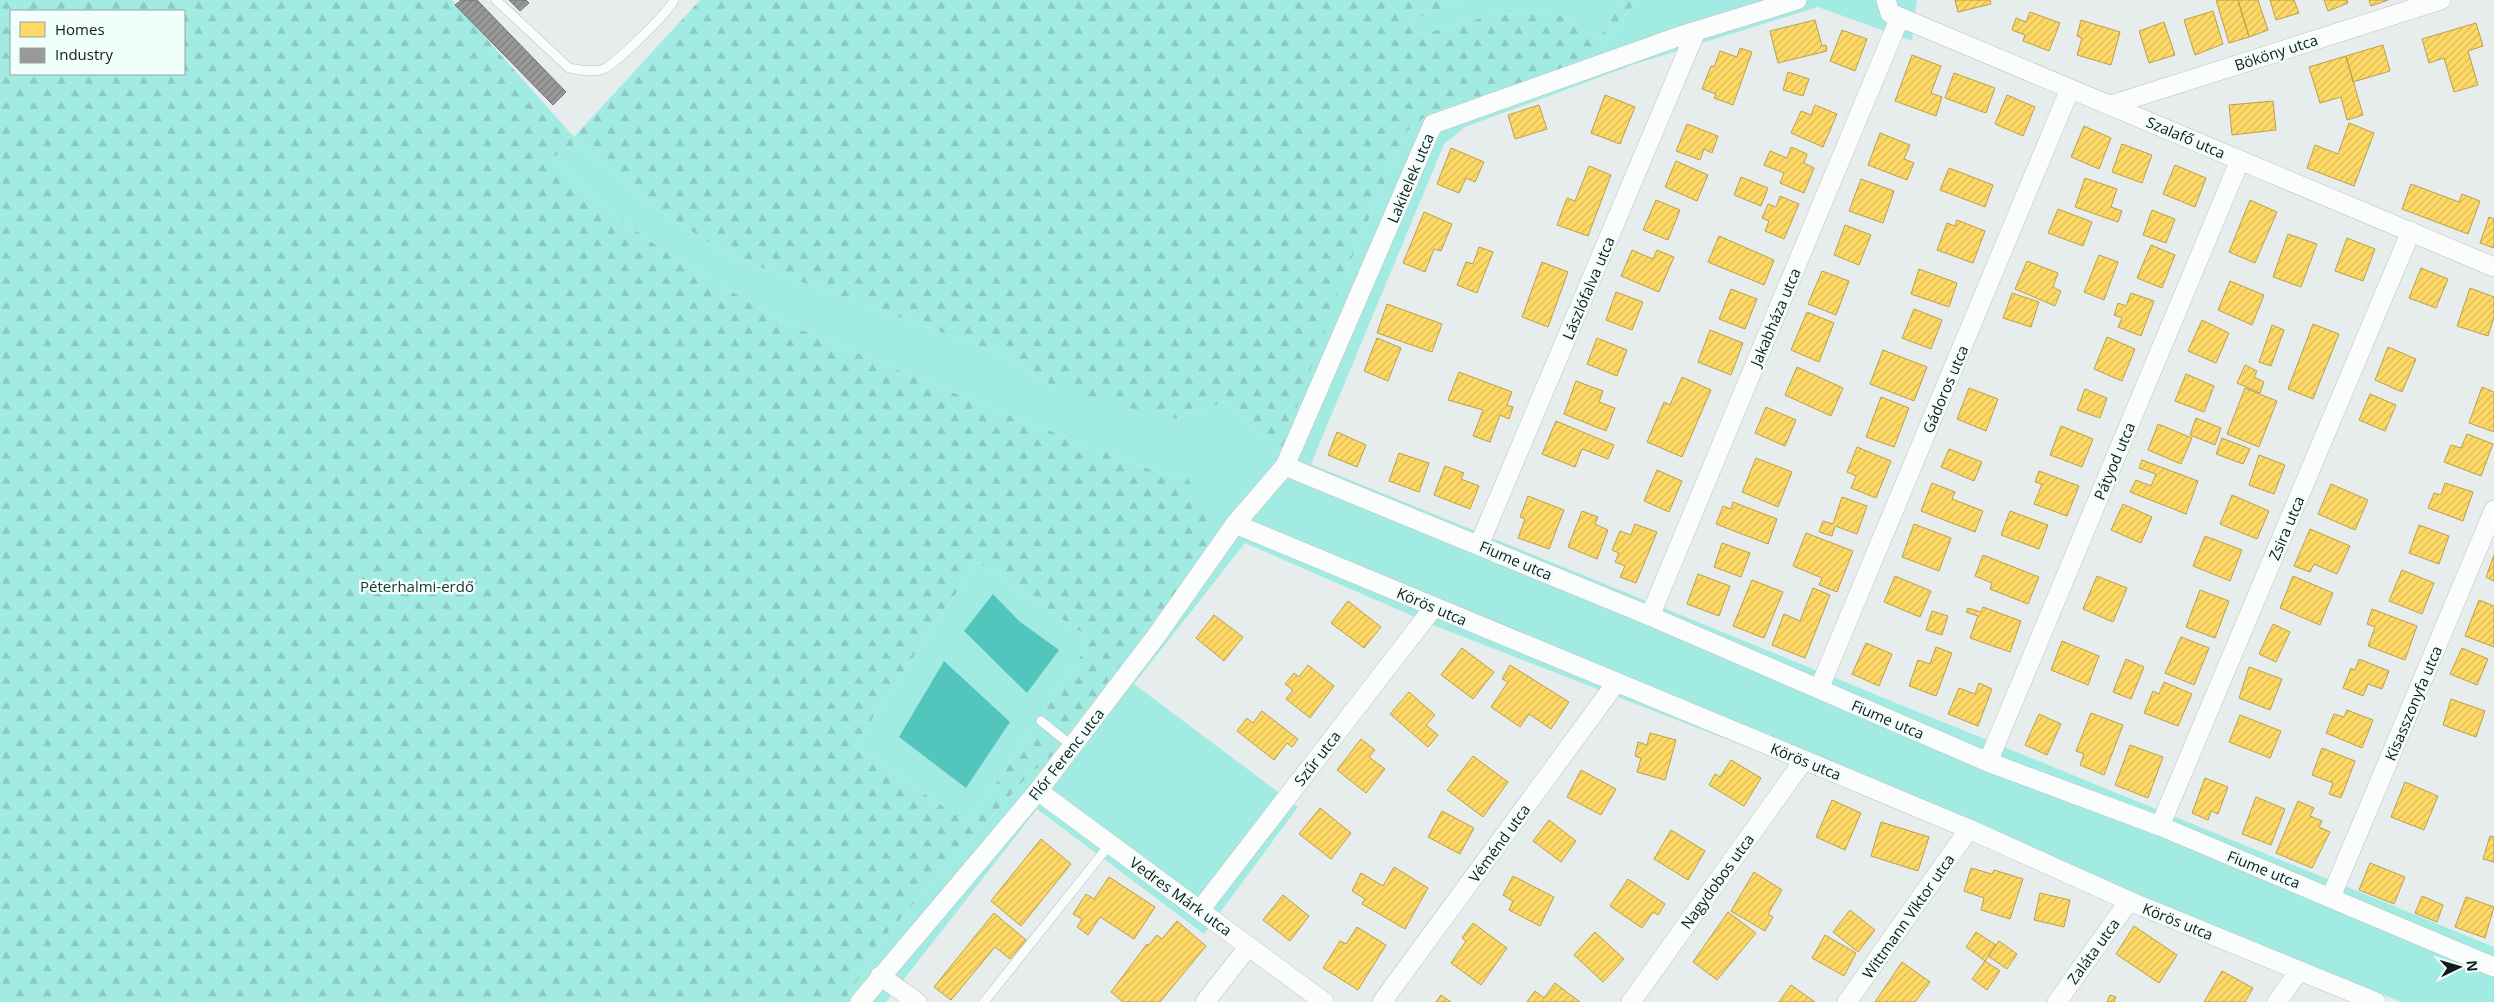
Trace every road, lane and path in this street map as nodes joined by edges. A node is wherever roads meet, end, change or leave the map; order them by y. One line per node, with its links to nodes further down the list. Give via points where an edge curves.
1 (496, 0): 2 (lane, via 569,68 583,71 602,70 619,59)
2 (674, 0)
3 (1797, 0): 7 (street, Lakitelek utca)
4 (1886, 0): 6 (street, Szalafő utca, via 1890,13)
5 (2441, 0): 9 (street, Bököny utca)
6 (1900, 17): 8 (street, Szalafő utca); 19 (street, Jakabháza utca)
7 (1696, 31): 13 (street, Lakitelek utca, via 1433,124); 17 (street, Lászlófalva utca)
8 (2070, 89): 9 (street, Szalafő utca); 21 (street, Gádoros utca)
9 (2111, 104): 10 (street, Szalafő utca)
10 (2240, 160): 11 (street, Szalafő utca); 25 (street, Pátyod utca)
11 (2411, 231): 12 (street, Szalafő utca); 27 (street, Zsira utca)
12 (2494, 267)
13 (1285, 466): 14 (street, Lakitelek utca); 17 (street, Fiume utca)
14 (1258, 496): 16 (street, Flór Ferenc utca)
15 (2494, 510): 30 (street, Kisasszonyfa utca)
16 (1235, 524): 18 (street, Körös utca); 23 (street, Flór Ferenc utca, via 1157,635)
17 (1479, 545): 19 (street, Fiume utca)
18 (1434, 607): 20 (street, Körös utca); 32 (street, Szűr utca)
19 (1650, 616): 21 (street, Fiume utca)
20 (1616, 683): 24 (street, Körös utca); 42 (street, Véménd utca)
21 (1819, 689): 25 (street, Fiume utca)
22 (1042, 721): 23 (lane)
23 (1072, 746): 26 (street, Flór Ferenc utca)
24 (1804, 760): 28 (street, Körös utca); 43 (street, Nagydobos utca)
25 (1988, 762): 27 (street, Fiume utca)
26 (1038, 791): 29 (street, Vedres Márk utca); 36 (street, Flór Ferenc utca)
27 (2160, 826): 30 (street, Fiume utca)
28 (1969, 829): 31 (street, Körös utca); 44 (street, Wittmann Viktor utca)
29 (1110, 844): 32 (street, Vedres Márk utca); 39 (lane)
30 (2331, 897): 34 (street, Fiume utca)
31 (2129, 901): 35 (street, Körös utca); 45 (street, Zaláta utca)
32 (1200, 910): 33 (street, Vedres Márk utca)
33 (1248, 946): 40 (street); 41 (street, Vedres Márk utca)
34 (2494, 967)
35 (2299, 971): 46 (street); 47 (street, Körös utca)
36 (880, 976): 37 (street, Flór Ferenc utca); 38 (street)
37 (860, 1002)
38 (917, 1002)
39 (984, 1002)
40 (1205, 1002)
41 (1324, 1002)
42 (1382, 1002)
43 (1631, 1002)
44 (1847, 1002)
45 (2057, 1002)
46 (2277, 1002)
47 (2376, 1002)

